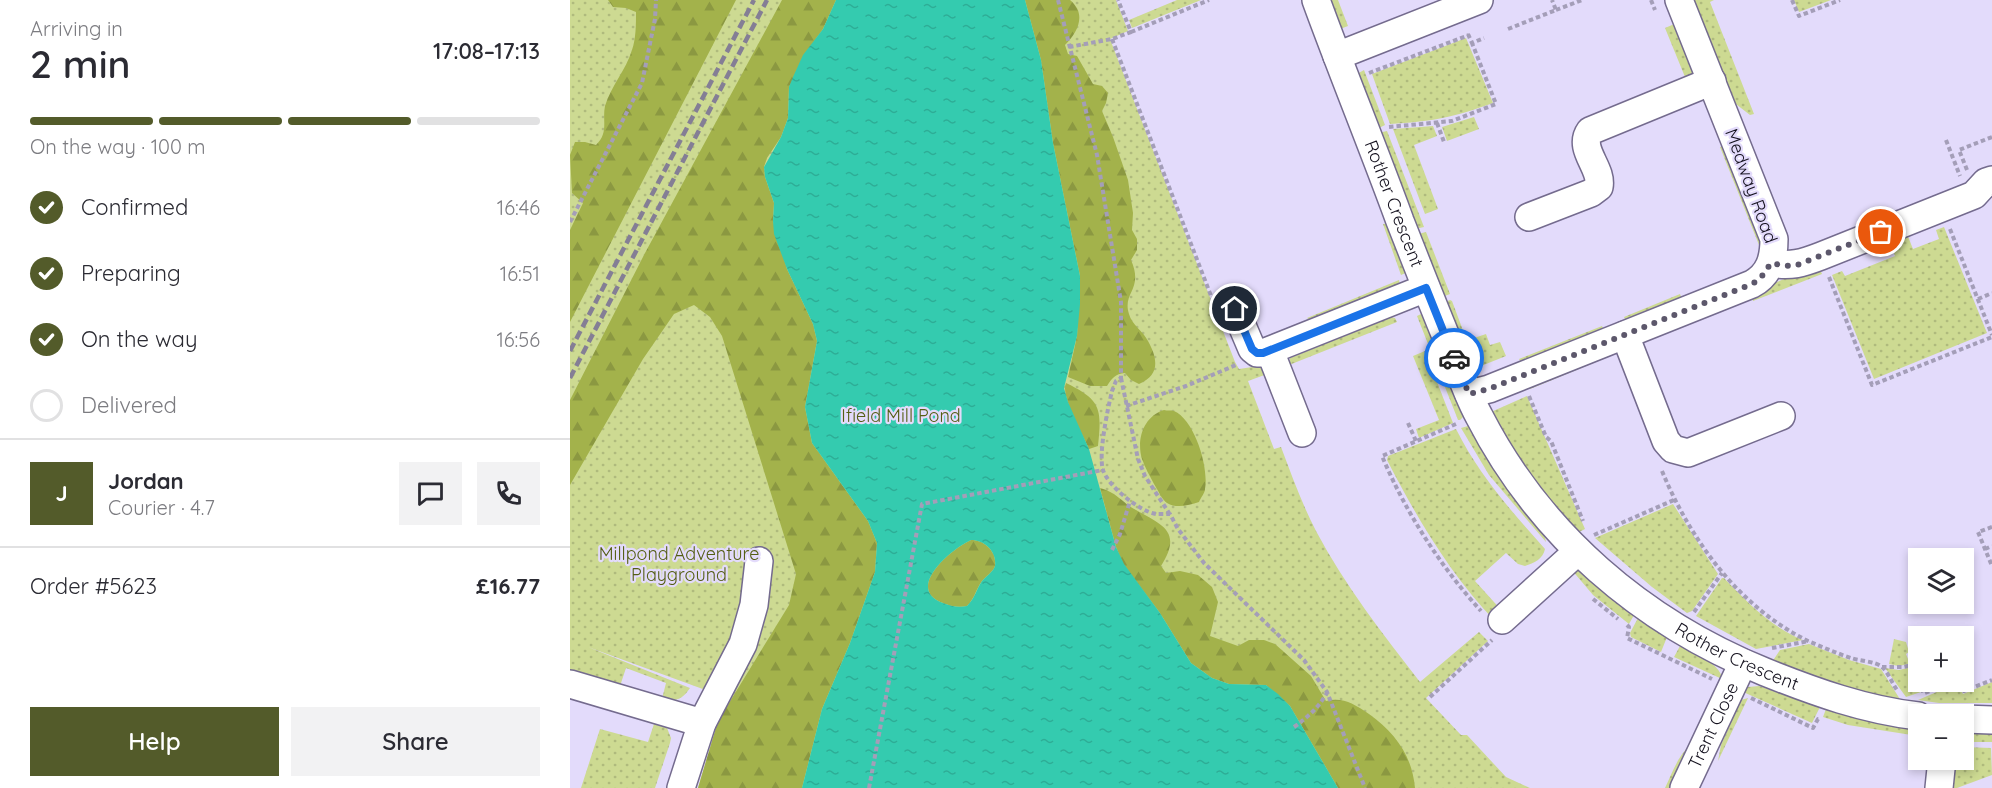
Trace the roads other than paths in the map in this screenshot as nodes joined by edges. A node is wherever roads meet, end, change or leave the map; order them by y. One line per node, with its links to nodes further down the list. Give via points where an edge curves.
1 (1316, 0): 4 (street, Rother Crescent)
2 (1479, 0): 4 (street)
3 (1679, 0): 5 (street, Medway Road)
4 (1336, 56): 9 (street, Rother Crescent)
5 (1712, 81): 7 (street, via 1590,132 1586,145 1599,187); 8 (street, Medway Road, via 1774,239)
6 (1982, 179): 8 (street, via 1986,182 1974,195 1942,208 1797,265)
7 (1529, 218)
8 (1771, 263): 11 (street, Medway Road, via 1752,284)
9 (1426, 288): 12 (street); 13 (street, Rother Crescent)
10 (1235, 309): 12 (street, via 1252,349)
11 (1625, 335): 13 (street, Medway Road); 14 (street, via 1666,441 1673,449 1688,453)
12 (1264, 352): 15 (street)
13 (1461, 404): 16 (street, Rother Crescent, via 1479,416 1521,484)
14 (1781, 416)
15 (1302, 433)
16 (1578, 551): 18 (street); 19 (street, Rother Crescent, via 1668,624 1692,638)
17 (759, 561): 24 (street, via 754,605 743,644)
18 (1499, 623)
19 (1754, 656): 21 (street, Rother Crescent, via 1838,699); 27 (street, Trent Close)
20 (570, 684): 24 (street)
21 (1908, 705)
22 (1974, 719): 23 (street)
23 (1992, 720)
24 (702, 723): 26 (street)
25 (1941, 770): 28 (street)
26 (681, 788)
27 (1684, 788)
28 (1939, 788)

